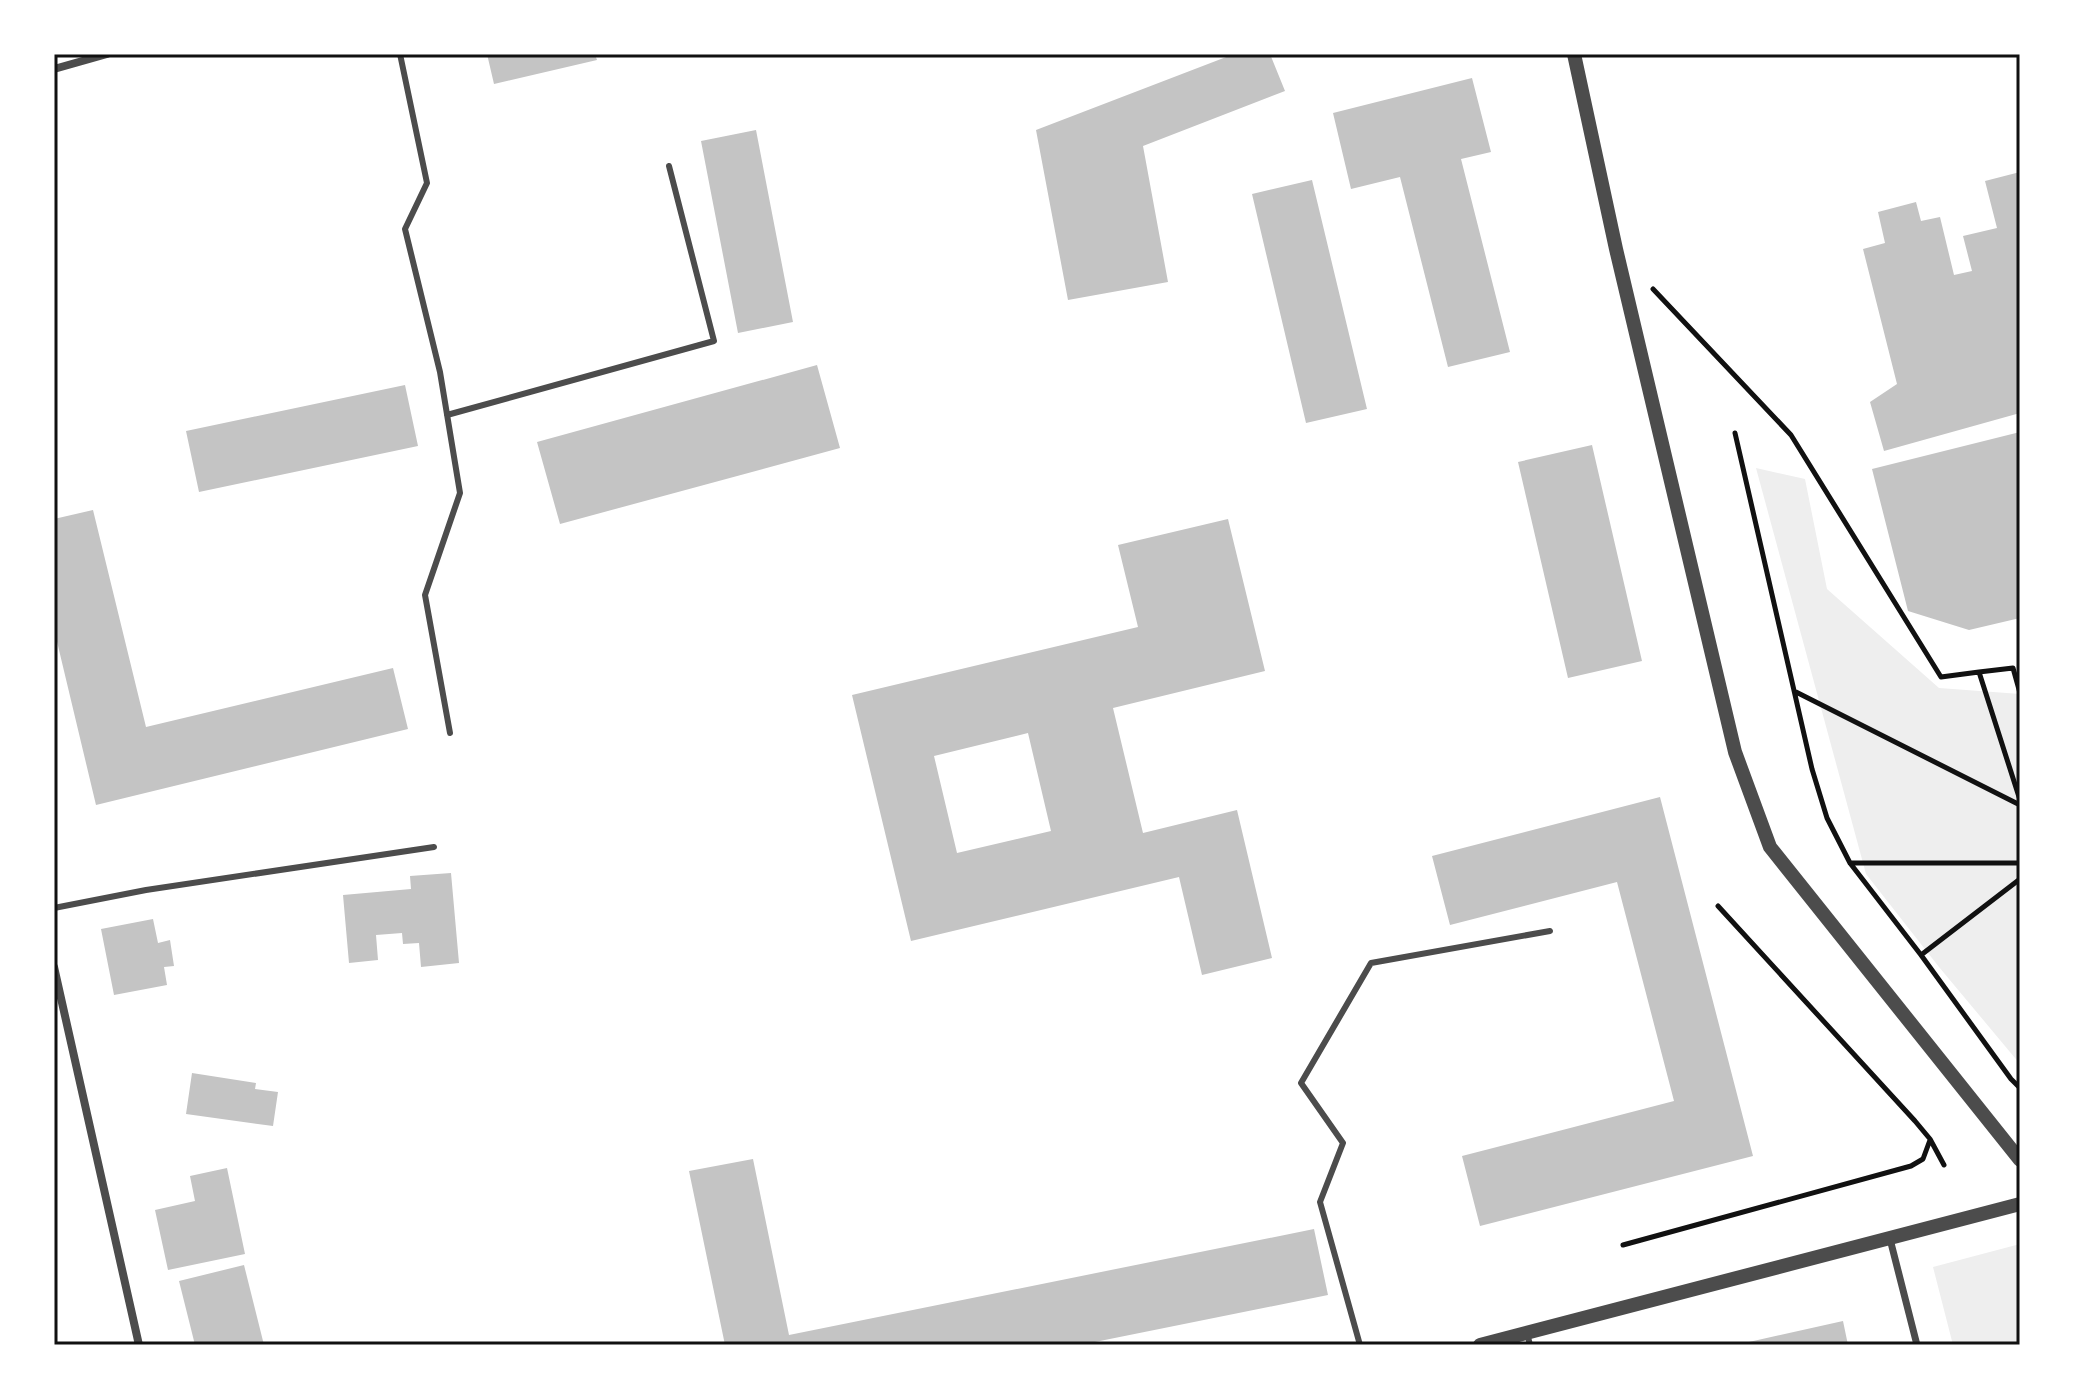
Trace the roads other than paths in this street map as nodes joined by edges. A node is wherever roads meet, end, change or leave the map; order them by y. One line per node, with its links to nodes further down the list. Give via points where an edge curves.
1 (107, 54): 4 (street)
2 (400, 54): 6 (lane, via 427,183 405,229)
3 (1574, 54): 12 (street, via 1735,752 1770,847)
4 (54, 69)
5 (669, 166): 6 (lane, via 714,341)
6 (447, 415): 7 (lane, via 460,493 425,595)
7 (450, 733)
8 (434, 847): 9 (lane)
9 (54, 908)
10 (1550, 931): 17 (lane, via 1371,963 1301,1083 1343,1143 1320,1202)
11 (54, 967): 16 (street)
12 (2020, 1160)
13 (2020, 1204): 14 (street)
14 (1890, 1239): 15 (street); 19 (street)
15 (1528, 1339): 18 (street)
16 (139, 1345)
17 (1360, 1345)
18 (1480, 1345)
19 (1917, 1345)

